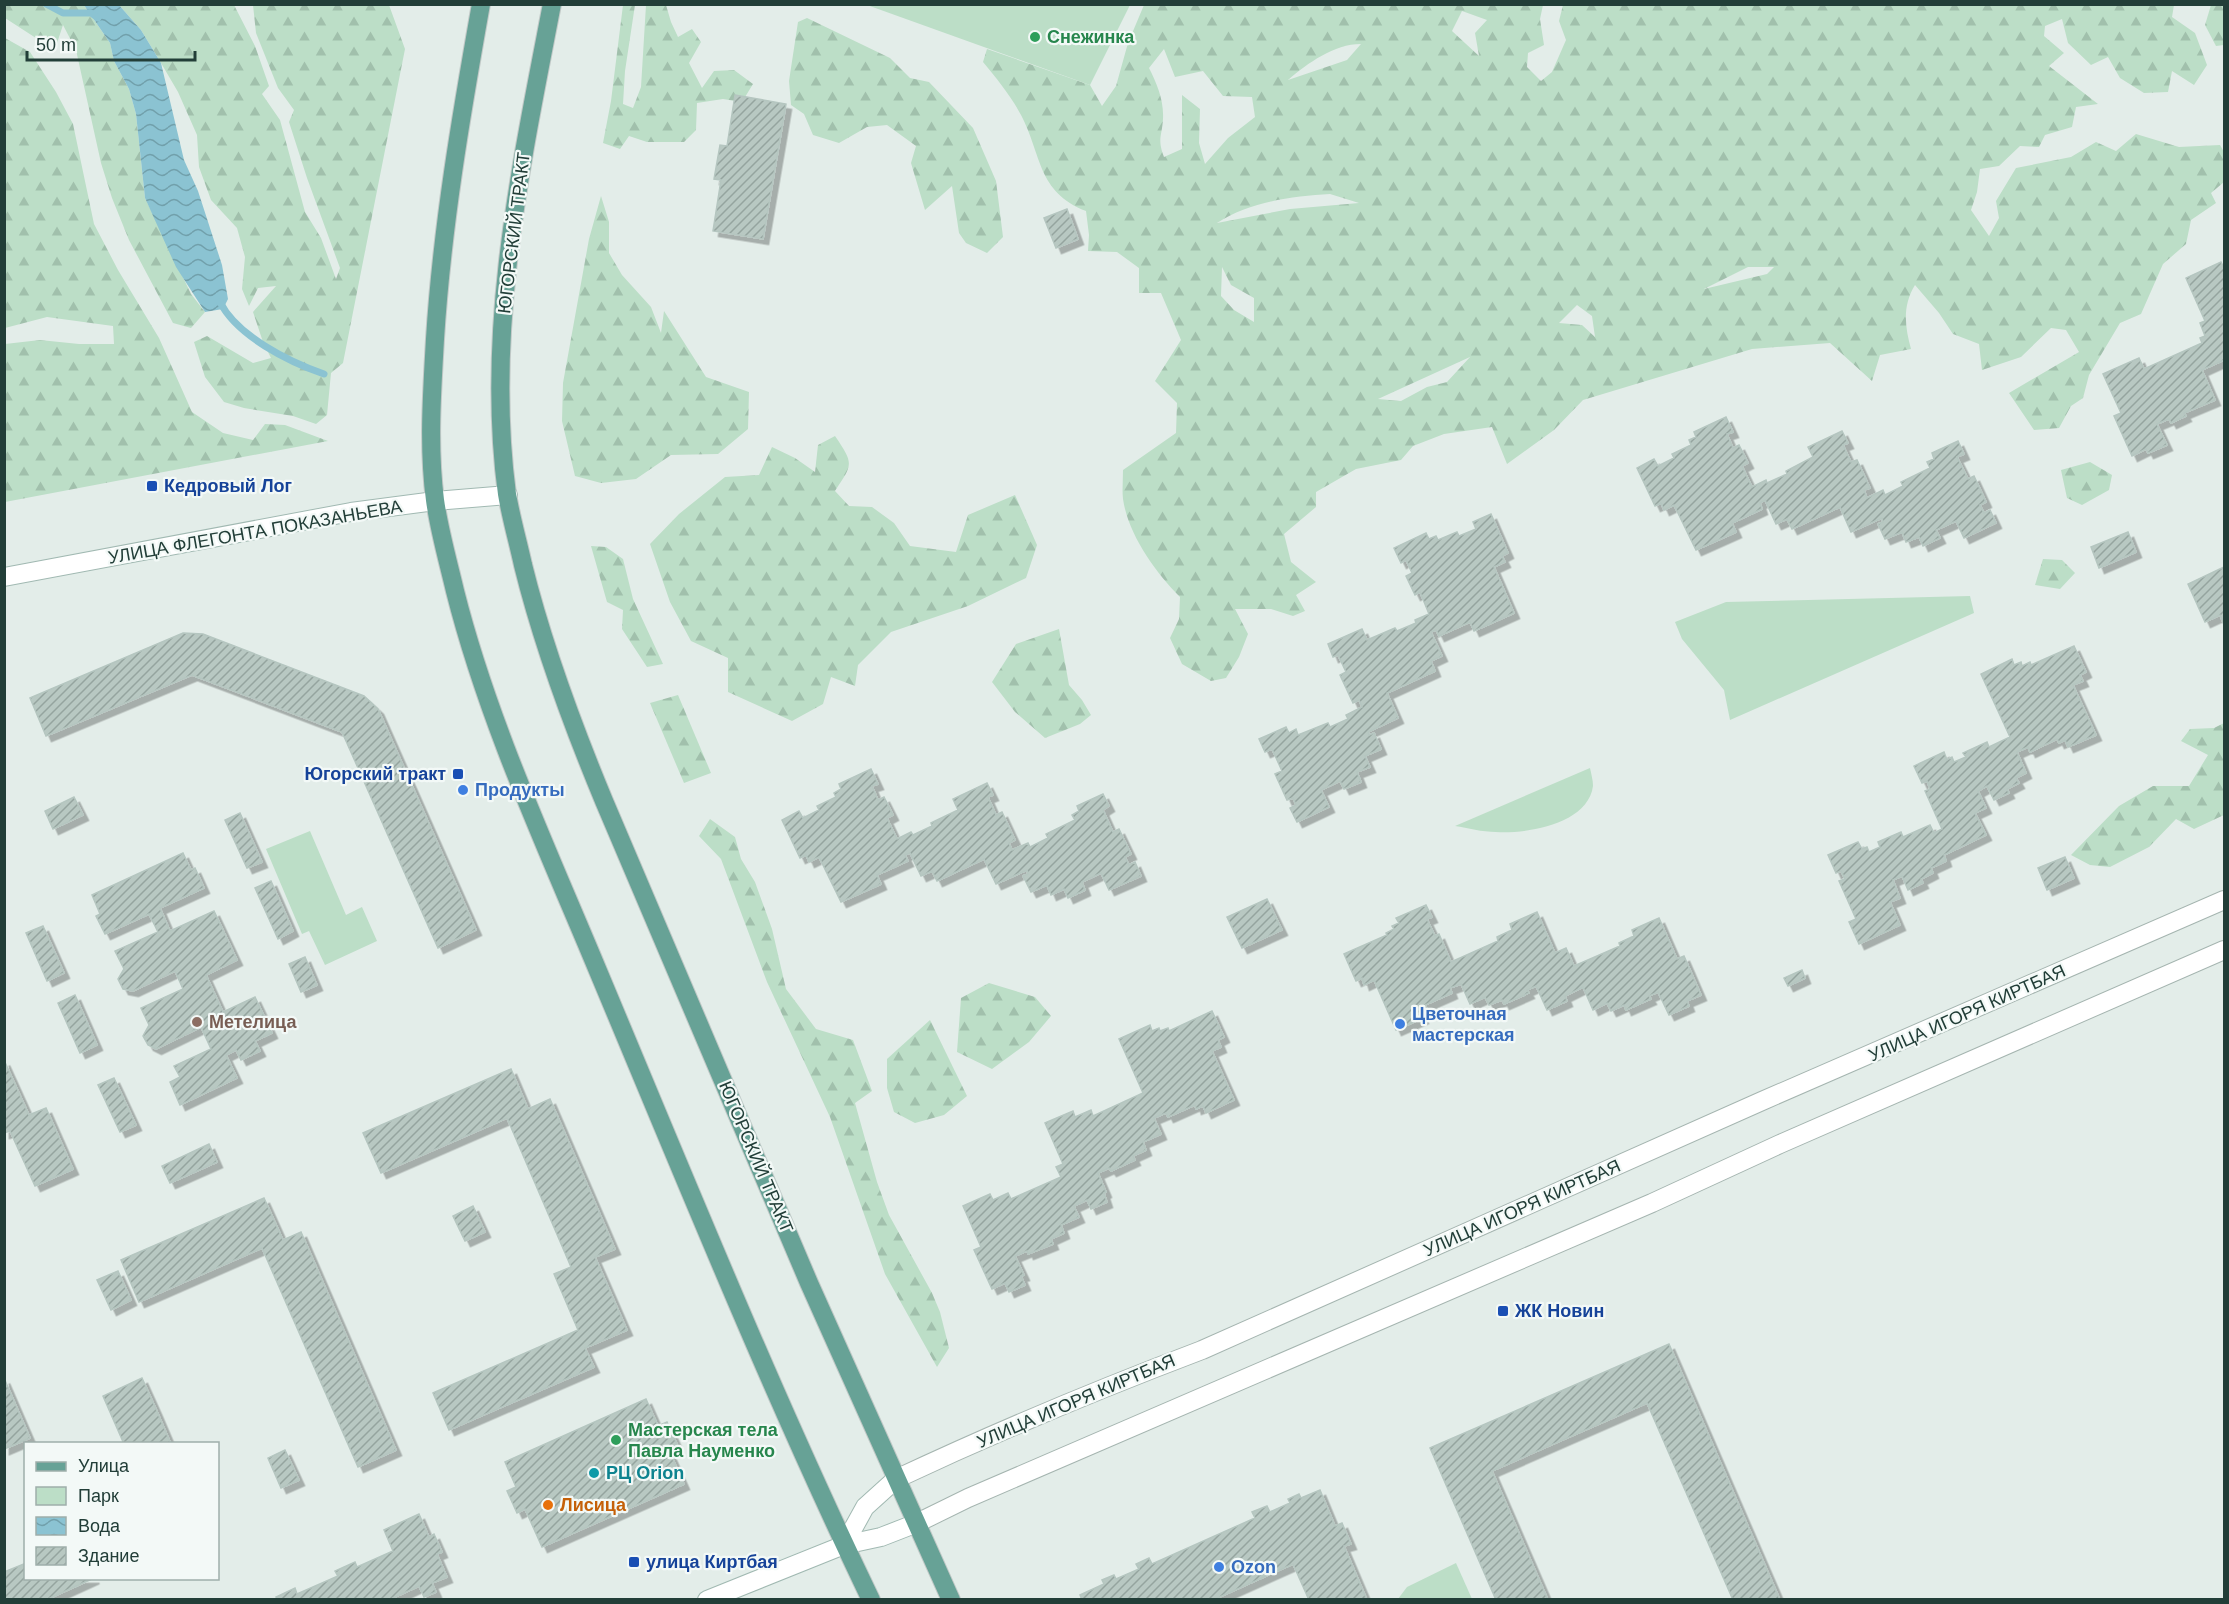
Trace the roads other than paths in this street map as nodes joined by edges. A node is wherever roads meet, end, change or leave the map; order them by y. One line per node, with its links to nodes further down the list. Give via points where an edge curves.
1 (481, 4): 4 (main road, via 464,96 439,281 432,416)
2 (552, 4): 3 (main road, ЮГОРСКИЙ ТРАКТ, via 506,267 501,408)
3 (507, 495): 4 (street, УЛИЦА ФЛЕГОНТА ПОКАЗАНЬЕВА); 8 (main road, ЮГОРСКИЙ ТРАКТ, via 532,601 576,732)
4 (435, 501): 5 (street, УЛИЦА ФЛЕГОНТА ПОКАЗАНЬЕВА, via 351,512); 10 (main road, via 462,618 505,745 678,1161)
5 (4, 577)
6 (2224, 900): 8 (street, УЛИЦА ИГОРЯ КИРТБАЯ, via 1202,1350 1125,1379)
7 (2224, 950): 9 (street)
8 (896, 1479): 9 (main road, ЮГОРСКИЙ ТРАКТ); 10 (street, УЛИЦА ИГОРЯ КИРТБАЯ, via 865,1507)
9 (917, 1523): 10 (street, via 881,1537); 13 (main road, ЮГОРСКИЙ ТРАКТ)
10 (844, 1545): 11 (street); 12 (main road)
11 (707, 1599)
12 (871, 1599)
13 (951, 1599)

